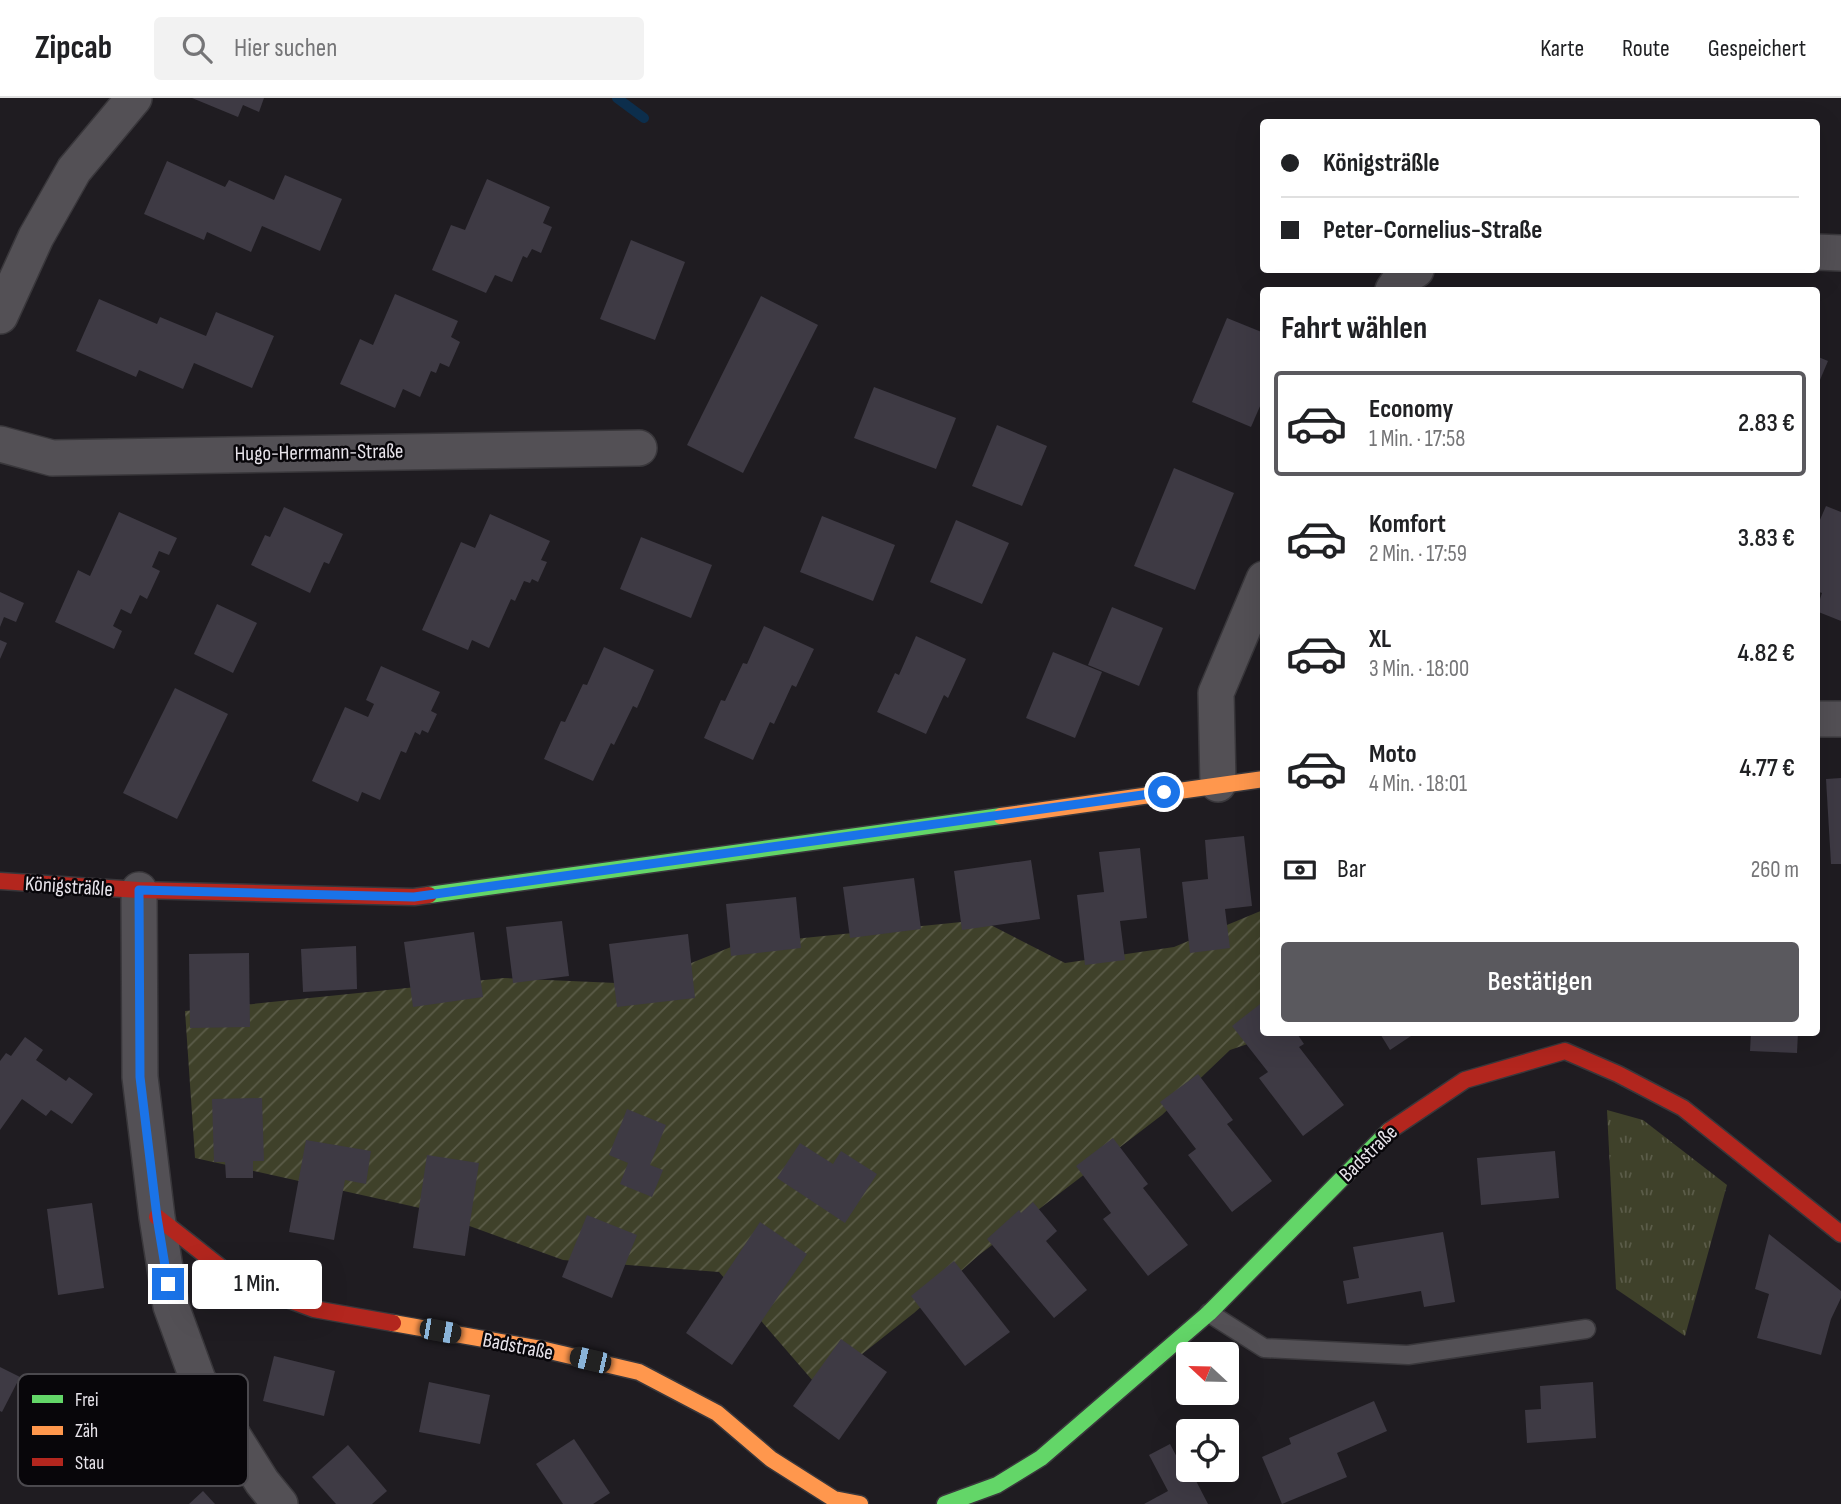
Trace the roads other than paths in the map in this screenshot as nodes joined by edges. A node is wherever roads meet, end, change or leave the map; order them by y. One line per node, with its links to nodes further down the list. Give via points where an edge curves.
1 (134, 98): 6 (street, via 74,170 36,237)
2 (1820, 252): 3 (street)
3 (1841, 253)
4 (1410, 273): 5 (street)
5 (1395, 287)
6 (0, 316)
7 (0, 444): 8 (street, Hugo-Herrmann-Straße, via 52,457)
8 (639, 448)
9 (1260, 588): 13 (street, via 1216,693)
10 (1820, 719): 11 (street)
11 (1841, 719)
12 (1260, 779): 13 (street, Königsträßle)
13 (1218, 784): 15 (street, Königsträßle, via 414,897)
14 (0, 881): 15 (street, Königsträßle)
15 (139, 890): 17 (street, via 140,1077)
16 (1564, 1042): 18 (street, Badstraße, via 1683,1108); 19 (street, Badstraße, via 1465,1080 1394,1126)
17 (157, 1217): 21 (street, via 171,1306); 24 (street, Badstraße, via 238,1280 314,1309 541,1349 639,1372 717,1413 771,1459 834,1499)
18 (1841, 1234)
19 (1209, 1312): 20 (lane, via 1264,1348 1408,1355); 25 (street, Badstraße, via 1041,1458 996,1485)
20 (1586, 1329)
21 (196, 1374)
22 (248, 1460): 23 (street)
23 (280, 1504)
24 (860, 1504)
25 (945, 1504)

